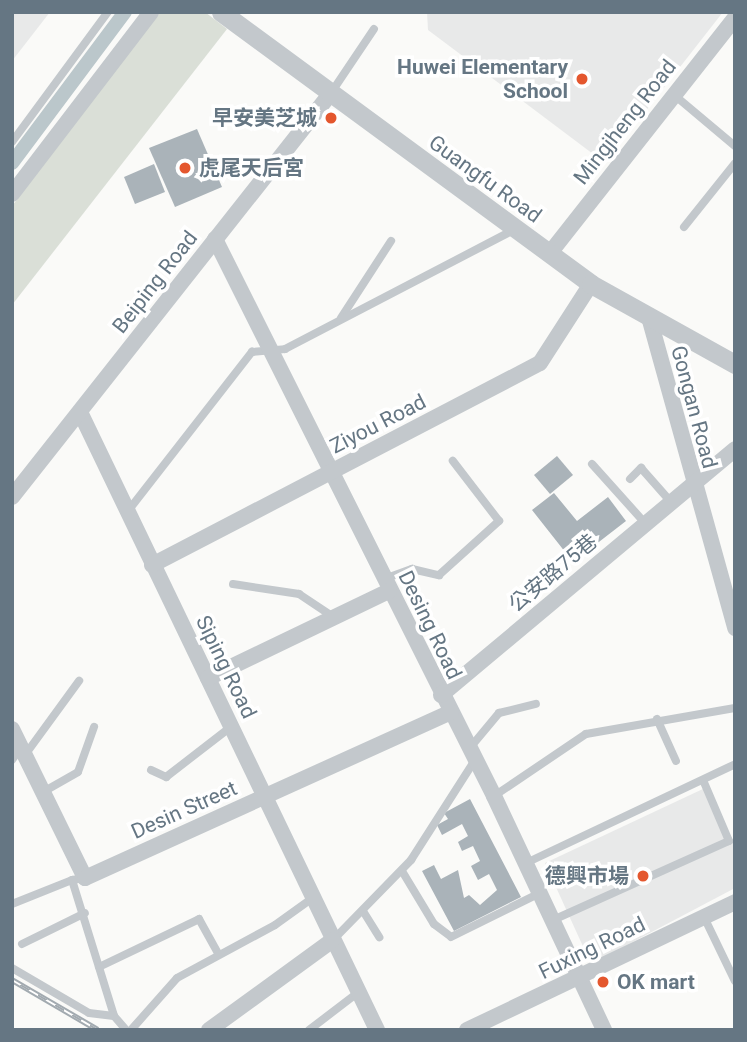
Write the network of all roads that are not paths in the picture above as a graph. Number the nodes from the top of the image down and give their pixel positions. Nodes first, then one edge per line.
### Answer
1 (108, 12) edge
2 (151, 12) edge
3 (221, 12) edge
4 (735, 18) edge
5 (374, 29) dead end
6 (331, 93) junction
7 (673, 94) junction
8 (12, 142) edge
9 (735, 146) edge
10 (735, 163) edge
11 (12, 194) edge
12 (684, 227) dead end
13 (514, 230) junction
14 (215, 239) junction
15 (391, 241) dead end
16 (550, 253) junction
17 (590, 284) junction
18 (649, 317) junction
19 (340, 320) junction
20 (272, 351) junction
21 (735, 365) edge
22 (80, 412) junction
23 (735, 449) edge
24 (453, 461) dead end
25 (593, 464) dead end
26 (331, 472) junction
27 (630, 479) dead end
28 (693, 485) junction
29 (12, 498) edge
30 (671, 502) junction
31 (128, 510) junction
32 (645, 523) junction
33 (152, 565) junction
34 (233, 584) dead end
35 (387, 585) junction
36 (335, 618) junction
37 (735, 628) edge
38 (208, 678) junction
39 (79, 681) dead end
40 (442, 695) junction
41 (536, 704) dead end
42 (735, 708) edge
43 (451, 712) junction
44 (657, 719) junction
45 (232, 726) junction
46 (94, 727) dead end
47 (12, 729) edge
48 (19, 754) edge
49 (472, 754) junction
50 (676, 761) dead end
51 (735, 764) edge
52 (151, 770) dead end
53 (703, 780) junction
54 (43, 792) junction
55 (265, 796) junction
56 (494, 796) junction
57 (526, 863) junction
58 (402, 871) junction
59 (79, 879) junction
60 (541, 892) junction
61 (314, 897) junction
62 (735, 902) edge
63 (12, 904) edge
64 (363, 911) junction
65 (85, 913) junction
66 (704, 917) junction
67 (553, 920) junction
68 (379, 937) dead end
69 (333, 940) junction
70 (22, 944) dead end
71 (218, 953) junction
72 (99, 967) junction
73 (12, 968) edge
74 (580, 978) junction
75 (735, 981) edge
76 (360, 991) junction
77 (114, 1016) junction
78 (128, 1030) edge
79 (209, 1030) edge
80 (309, 1030) edge
81 (377, 1030) edge
82 (467, 1030) edge
83 (604, 1030) edge

1 - 8 lane
2 - 11 street
3 - 6 street, Guangfu Road
4 - 7 street, Mingjheng Road
5 - 6 lane
6 - 13 street, Guangfu Road
6 - 14 street, Beiping Road
7 - 9 lane
7 - 16 street, Mingjheng Road
10 - 12 lane
13 - 16 street, Guangfu Road
13 - 19 lane
14 - 20 street, Desing Road
14 - 22 street, Beiping Road
15 - 19 lane
16 - 17 street, Guangfu Road
17 - 18 street, Guangfu Road
17 - 26 street, Ziyou Road
18 - 21 street, Guangfu Road
18 - 28 street, Gongan Road
19 - 20 lane
20 - 26 street, Desing Road
20 - 31 lane
22 - 29 street, Beiping Road
22 - 31 street, Siping Road
23 - 28 street, 公安路75巷
24 - 35 lane
25 - 32 lane
26 - 33 street, Ziyou Road
26 - 35 street, Desing Road
27 - 30 lane
28 - 30 street, 公安路75巷
28 - 37 street, Gongan Road
30 - 32 street, 公安路75巷
31 - 33 street, Siping Road
32 - 40 street, 公安路75巷
33 - 38 street, Siping Road
34 - 36 lane
35 - 36 street
35 - 40 street, Desing Road
36 - 38 street
38 - 45 street, Siping Road
39 - 48 lane
40 - 43 street, Desing Road
41 - 49 lane
42 - 44 lane
43 - 49 street, Desing Road
43 - 55 street, Desin Street
44 - 50 lane
44 - 56 lane
45 - 52 lane
45 - 55 street, Siping Road
46 - 54 lane
47 - 48 street
48 - 54 street
49 - 56 street, Desing Road
49 - 58 lane
51 - 53 lane
53 - 57 lane
53 - 67 lane
54 - 59 street
55 - 59 street, Desin Street
55 - 61 street, Siping Road
56 - 57 street, Desing Road
57 - 60 street, Desing Road
58 - 60 lane
58 - 64 lane
59 - 63 lane
59 - 65 lane
60 - 67 street, Desing Road
61 - 69 street, Siping Road
61 - 71 lane
62 - 66 street, Fuxing Road
64 - 68 lane
64 - 69 lane
65 - 70 lane
65 - 72 lane
66 - 74 street, Fuxing Road
66 - 75 lane
67 - 74 street, Desing Road
69 - 76 street
69 - 79 street
71 - 72 lane
71 - 78 lane
72 - 77 lane
73 - 77 lane
74 - 82 street, Fuxing Road
74 - 83 street, Desing Road
76 - 80 lane
76 - 81 street
77 - 78 lane

